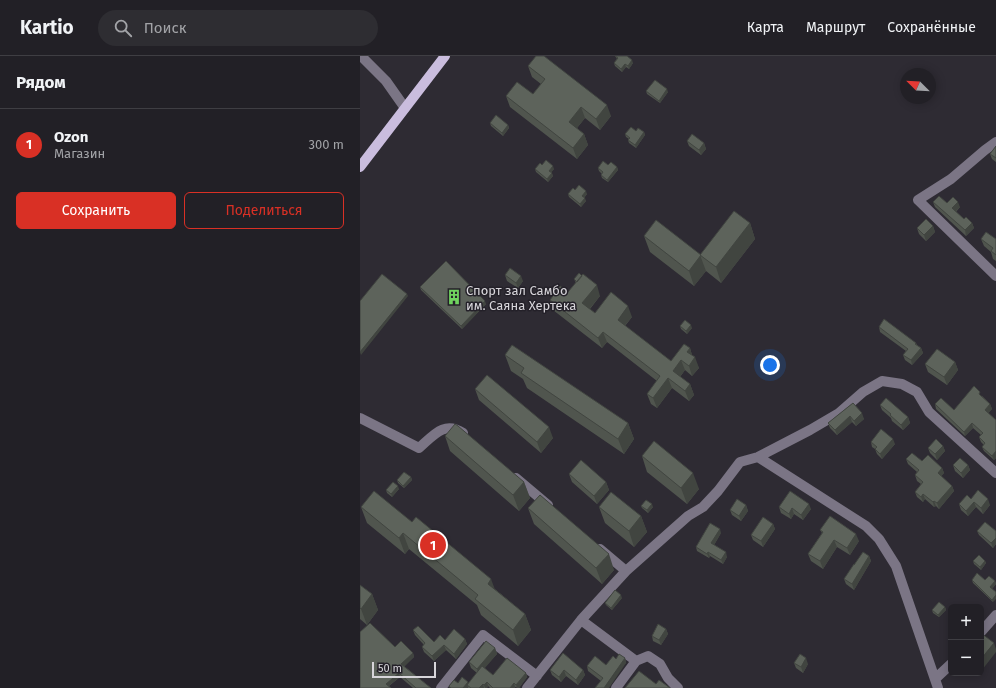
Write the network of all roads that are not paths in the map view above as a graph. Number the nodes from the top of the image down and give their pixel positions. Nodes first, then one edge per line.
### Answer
1 (360, 56) edge
2 (445, 56) edge
3 (405, 108) junction
4 (996, 142) edge
5 (360, 167) edge
6 (996, 276) edge
7 (360, 418) edge
8 (473, 441) edge
9 (758, 457) junction
10 (508, 470) edge
11 (996, 473) edge
12 (554, 510) edge
13 (590, 540) edge
14 (626, 571) junction
15 (996, 615) edge
16 (581, 620) junction
17 (984, 629) edge
18 (636, 661) junction
19 (948, 668) edge
20 (537, 676) junction
21 (937, 683) edge
22 (441, 688) edge
23 (527, 688) edge
24 (616, 688) edge
25 (678, 688) edge

1 - 3 street
2 - 3 main road
3 - 5 main road
4 - 6 street
7 - 8 street
9 - 11 street
9 - 14 street
9 - 21 street
10 - 12 street
13 - 14 street
14 - 16 street
15 - 17 street
16 - 18 street
16 - 20 street
18 - 24 street
18 - 25 street
19 - 21 street
20 - 22 street
20 - 23 street

